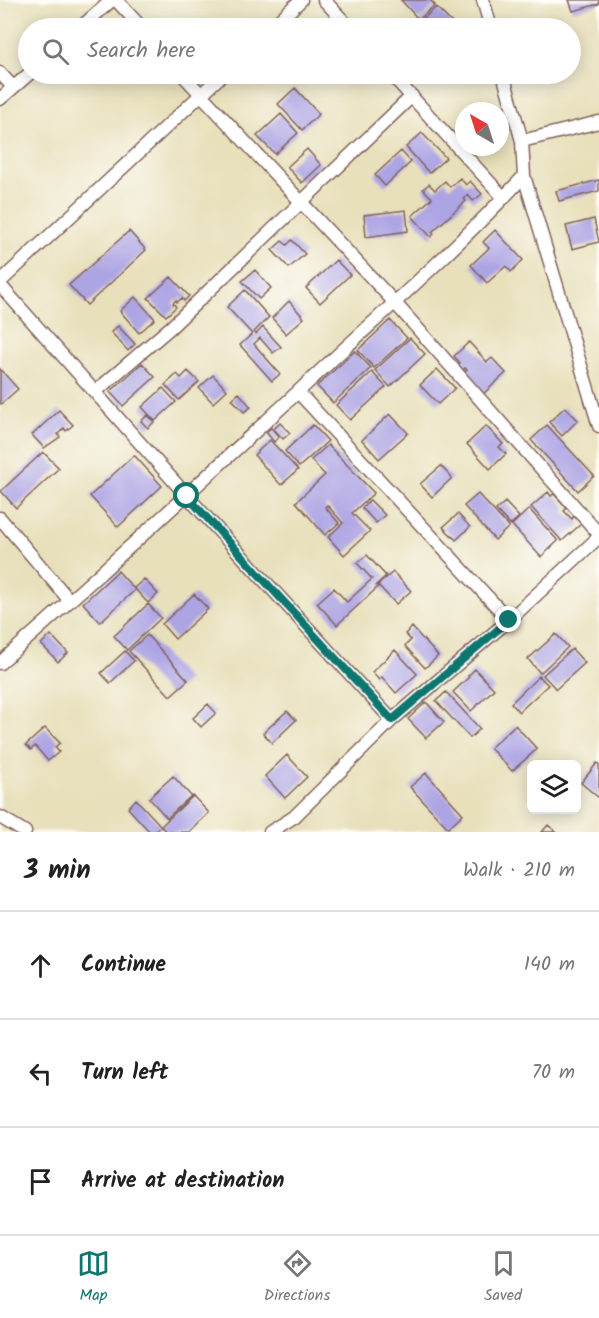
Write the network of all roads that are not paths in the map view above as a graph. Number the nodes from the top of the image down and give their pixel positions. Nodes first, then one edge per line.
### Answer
1 (112, 0) edge
2 (117, 0) edge
3 (302, 0) edge
4 (324, 0) edge
5 (483, 0) edge
6 (91, 18) edge
7 (133, 18) edge
8 (282, 18) edge
9 (341, 18) edge
10 (488, 18) edge
11 (0, 73) edge
12 (18, 83) edge
13 (191, 84) edge
14 (213, 84) edge
15 (401, 84) edge
16 (506, 84) edge
17 (13, 87) junction
18 (201, 95) junction
19 (412, 96) junction
20 (0, 99) edge
21 (599, 122) edge
22 (522, 141) junction
23 (524, 176) junction
24 (504, 198) junction
25 (301, 202) junction
26 (0, 284) edge
27 (395, 303) junction
28 (298, 392) junction
29 (95, 393) junction
30 (599, 426) edge
31 (187, 496) junction
32 (0, 518) edge
33 (599, 535) edge
34 (70, 601) junction
35 (509, 620) junction
36 (0, 663) edge
37 (392, 720) junction
38 (0, 817) edge
39 (20, 831) edge
40 (270, 832) edge

1 - 6 street
2 - 7 street
3 - 8 street
4 - 9 street
5 - 10 street
11 - 17 street
12 - 17 street
13 - 18 street
14 - 18 street
15 - 19 street
16 - 22 street
17 - 20 street
18 - 25 street
18 - 26 street
19 - 24 street
19 - 25 street
21 - 22 street
22 - 23 street
23 - 24 street
23 - 30 street
24 - 27 street
25 - 27 street
25 - 29 street
26 - 29 street
27 - 28 street
27 - 33 street
28 - 31 street
28 - 35 street
29 - 31 street
31 - 34 street
31 - 37 street
32 - 34 street
33 - 35 street
34 - 36 street
35 - 37 street
37 - 40 street
38 - 39 street

